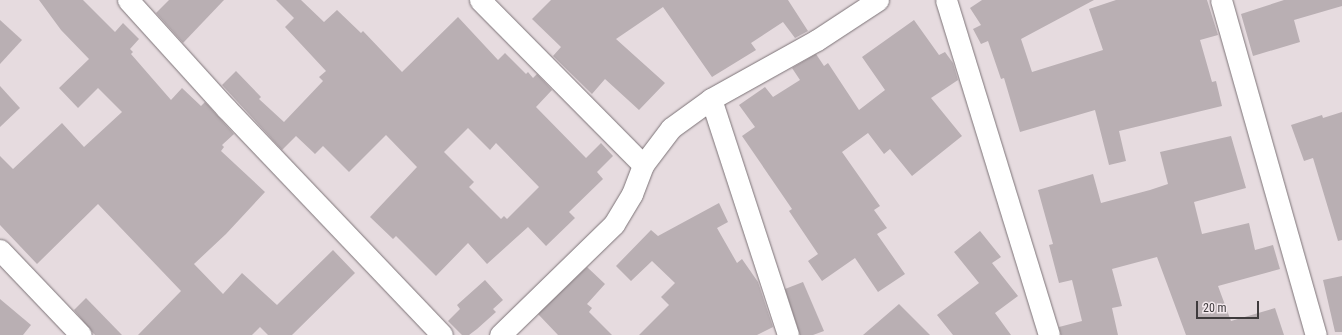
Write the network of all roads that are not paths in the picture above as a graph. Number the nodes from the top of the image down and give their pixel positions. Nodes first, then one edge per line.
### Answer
1 (128, 0) edge
2 (480, 0) edge
3 (878, 0) edge
4 (946, 0) edge
5 (1221, 0) edge
6 (711, 99) junction
7 (643, 165) junction
8 (0, 250) edge
9 (81, 335) edge
10 (442, 335) edge
11 (500, 335) edge
12 (788, 335) edge
13 (1049, 335) edge
14 (1316, 335) edge

1 - 10 street
2 - 7 street
3 - 6 street
4 - 13 street
5 - 14 street
6 - 7 street
6 - 12 street
7 - 11 street
8 - 9 street

